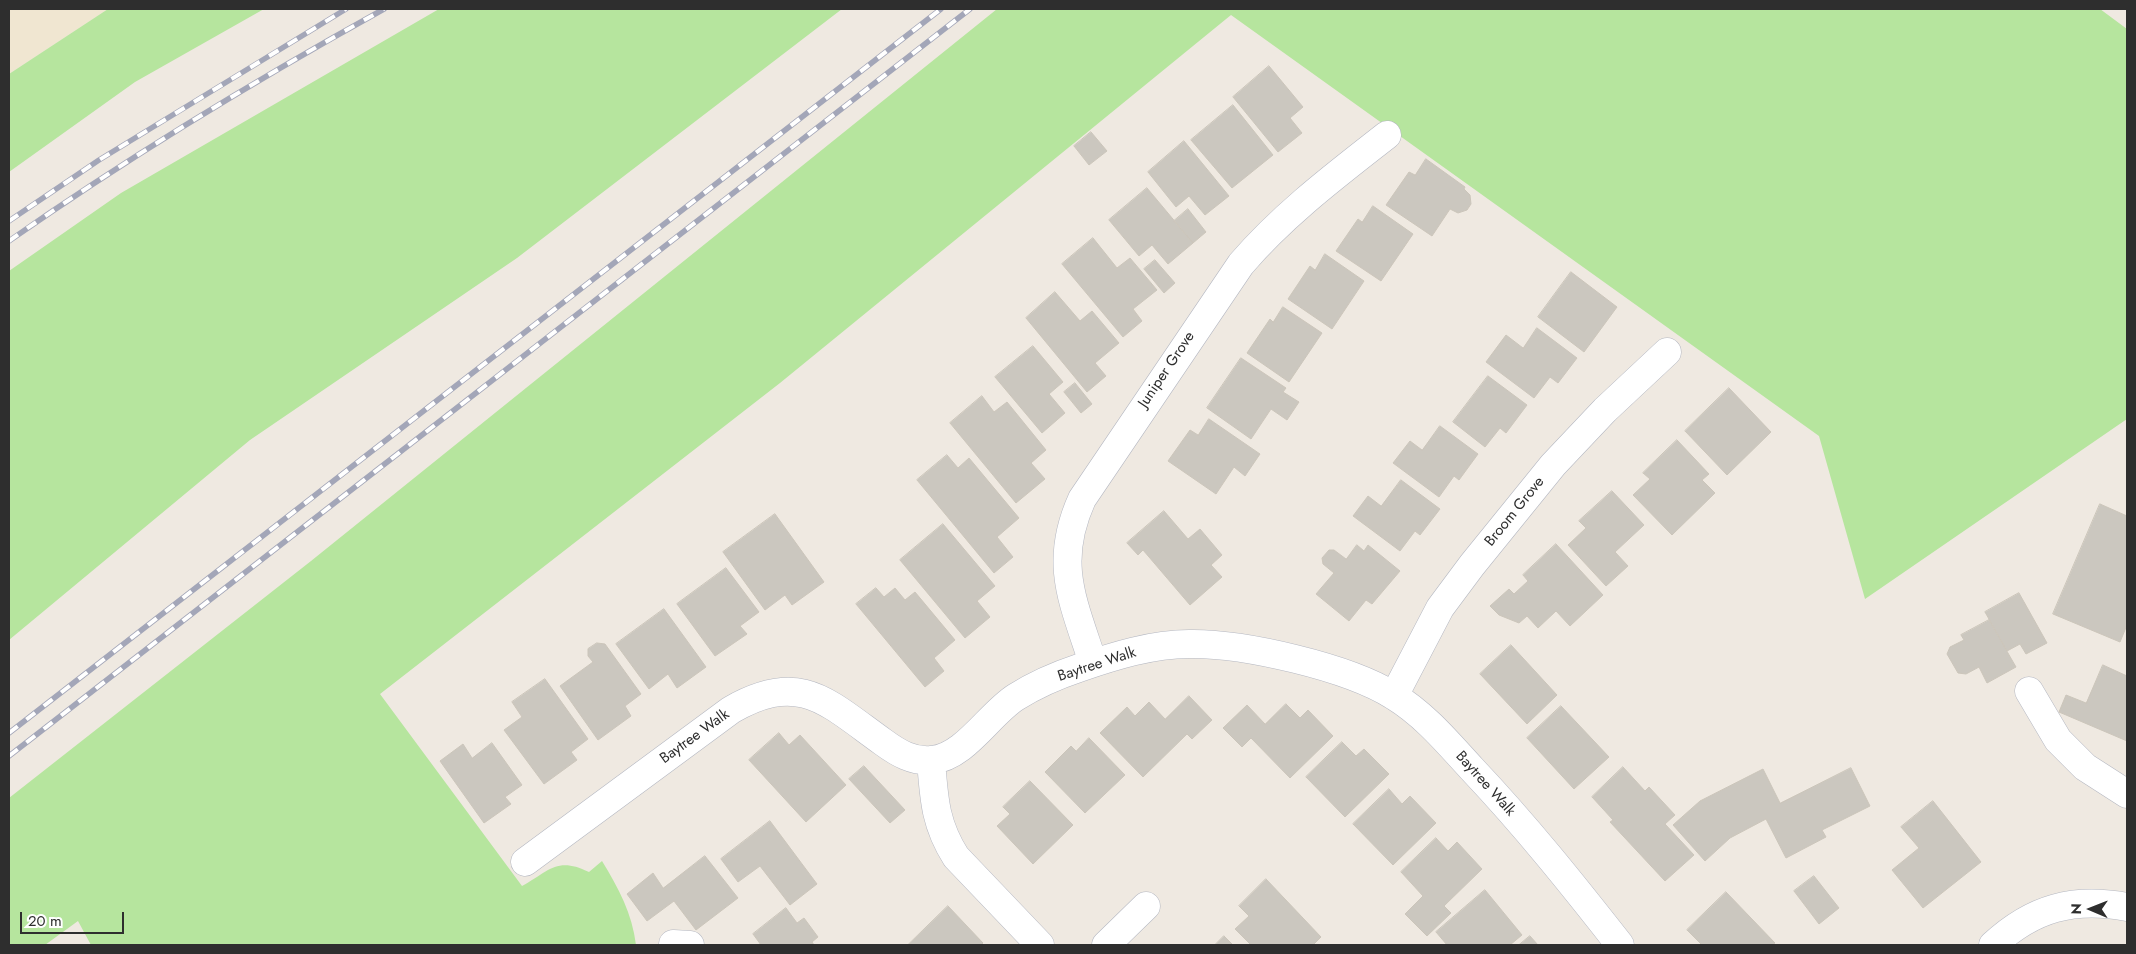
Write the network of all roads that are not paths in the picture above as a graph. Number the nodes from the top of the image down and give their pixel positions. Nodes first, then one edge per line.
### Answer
1 (1387, 135) dead end
2 (1667, 352) dead end
3 (1093, 663) junction
4 (2029, 692) dead end
5 (1394, 696) junction
6 (931, 760) junction
7 (2127, 794) edge
8 (525, 862) dead end
9 (1146, 906) dead end
10 (2127, 907) edge
11 (1040, 945) edge
12 (1106, 945) edge
13 (1620, 945) edge
14 (1993, 945) edge

1 - 3 street, Juniper Grove
2 - 5 street, Broom Grove
3 - 5 street, Baytree Walk
3 - 6 street, Baytree Walk
4 - 7 street
5 - 13 street, Baytree Walk
6 - 8 street, Baytree Walk
6 - 11 street
9 - 12 street
10 - 14 street

